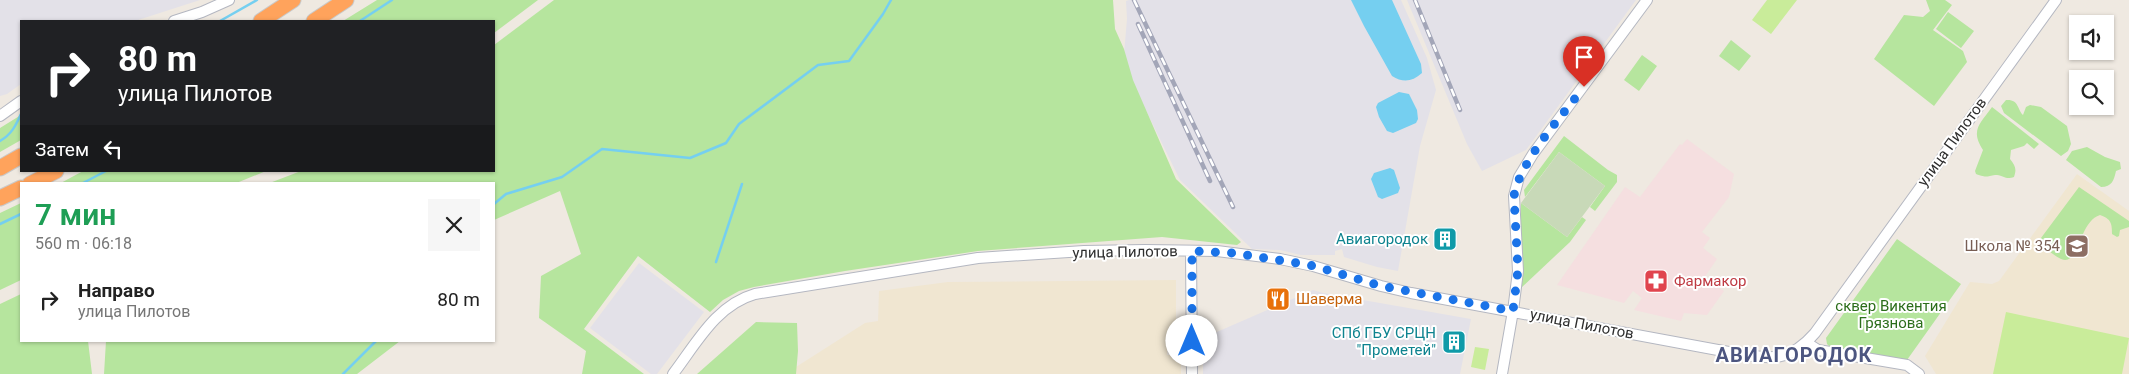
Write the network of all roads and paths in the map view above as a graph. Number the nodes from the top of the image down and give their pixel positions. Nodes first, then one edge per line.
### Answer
1 (229, 0) edge
2 (293, 0) edge
3 (346, 0) edge
4 (1647, 0) edge
5 (2056, 0) edge
6 (177, 20) edge
7 (263, 20) edge
8 (316, 20) edge
9 (20, 102) edge
10 (0, 116) edge
11 (20, 157) edge
12 (0, 168) edge
13 (54, 172) edge
14 (34, 182) edge
15 (20, 188) edge
16 (0, 198) edge
17 (1192, 251) junction
18 (1513, 311) junction
19 (1807, 343) junction
20 (673, 374) edge
21 (1192, 374) edge
22 (1502, 374) edge
23 (1920, 374) edge

1 - 6 street
2 - 7 highway
3 - 8 highway
4 - 18 street
5 - 19 street, улица Пилотов
9 - 10 street
11 - 12 highway
13 - 14 highway
15 - 16 highway
17 - 18 street, улица Пилотов
17 - 20 street, улица Пилотов
17 - 21 street
18 - 19 street, улица Пилотов
18 - 22 street
19 - 23 street

